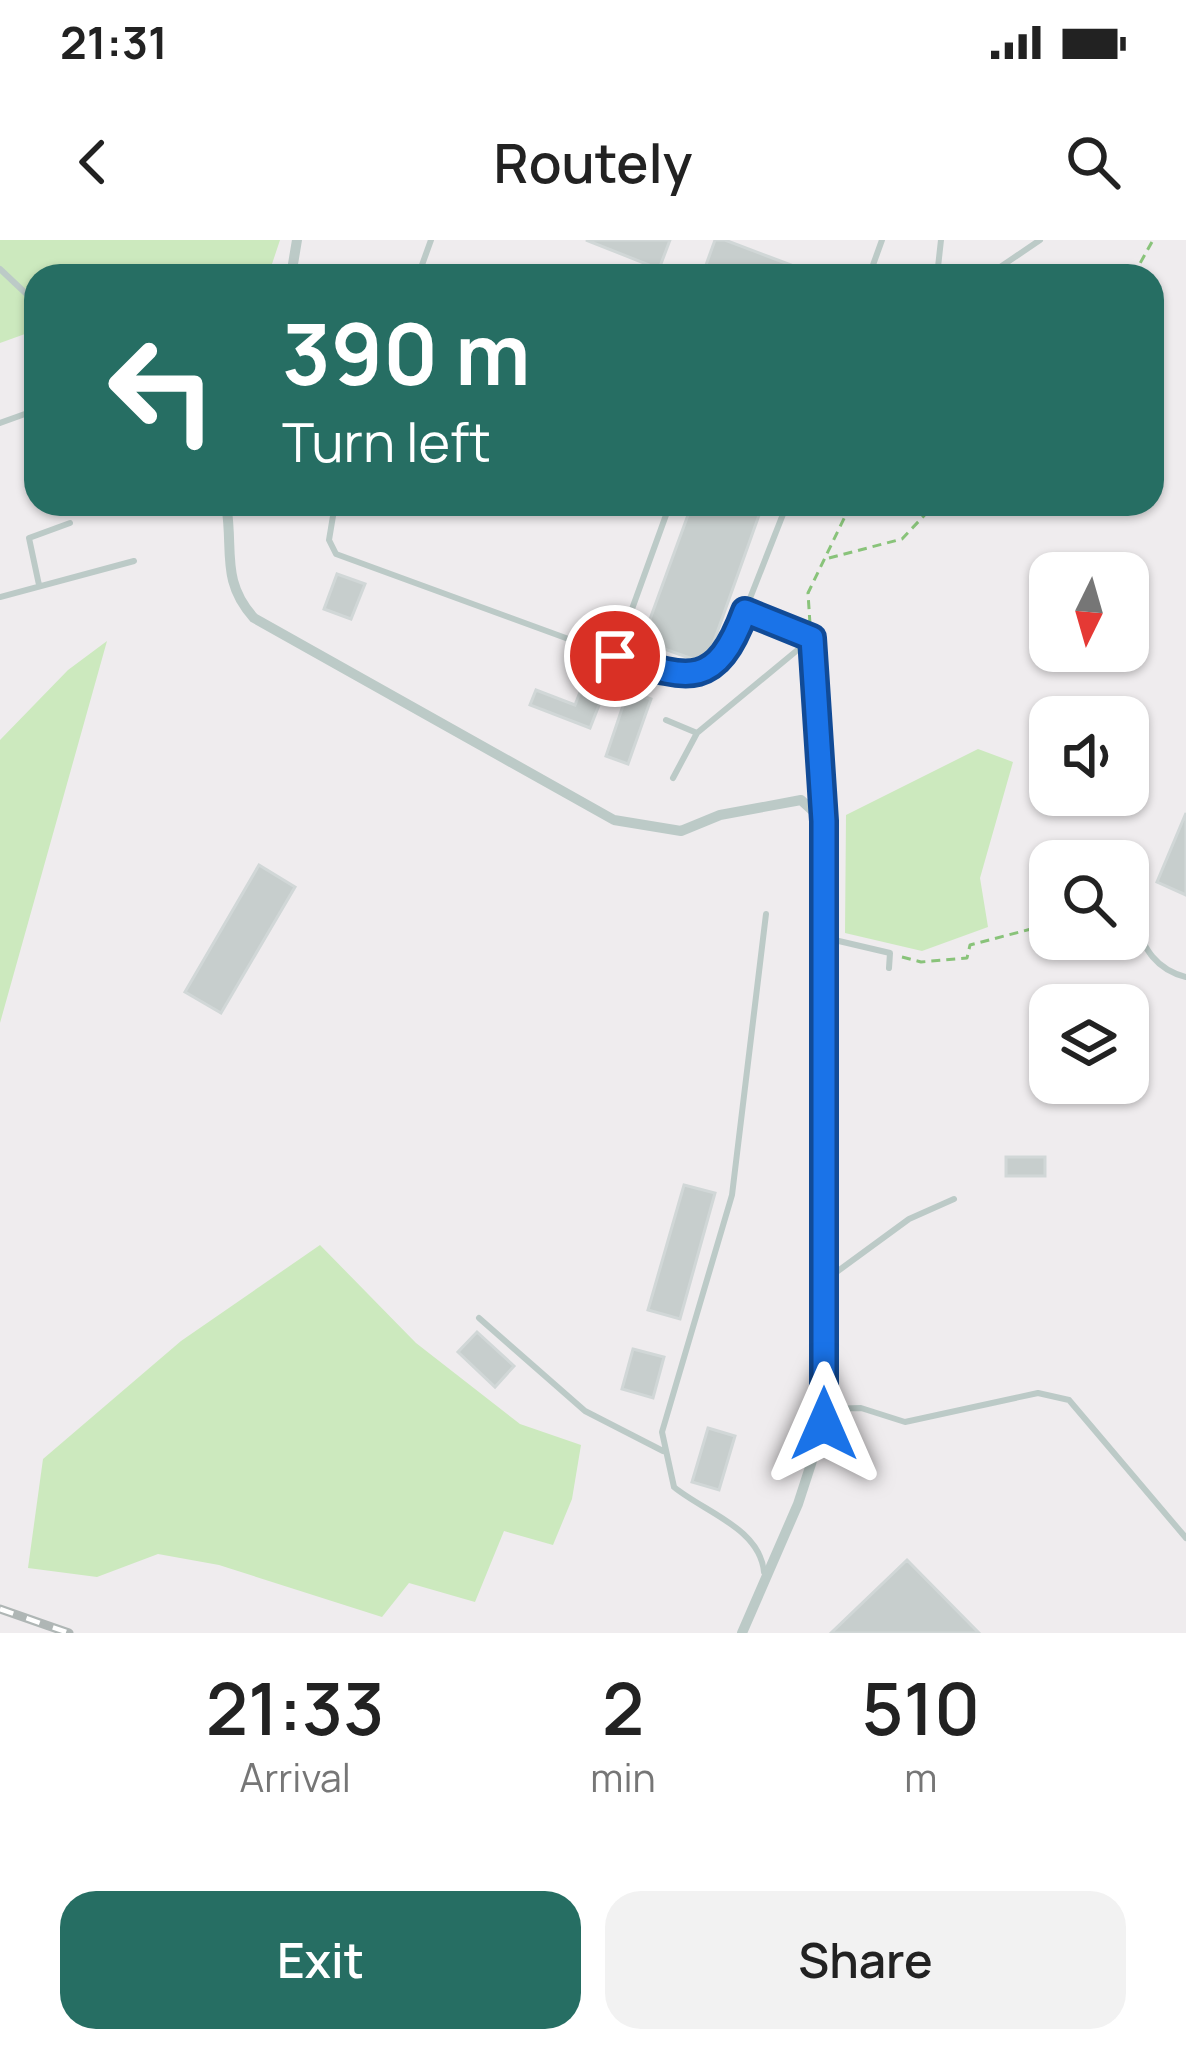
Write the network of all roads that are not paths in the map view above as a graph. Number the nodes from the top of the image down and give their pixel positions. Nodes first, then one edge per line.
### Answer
1 (1040, 240) edge
2 (1004, 264) edge
3 (0, 269) edge
4 (24, 292) edge
5 (226, 516) edge
6 (333, 516) edge
7 (666, 516) edge
8 (782, 516) edge
9 (70, 523) dead end
10 (134, 561) dead end
11 (39, 586) junction
12 (0, 597) edge
13 (745, 611) junction
14 (812, 638) junction
15 (615, 656) junction
16 (666, 720) dead end
17 (697, 733) junction
18 (673, 778) dead end
19 (824, 821) junction
20 (766, 914) dead end
21 (824, 938) junction
22 (1149, 953) edge
23 (889, 968) dead end
24 (1186, 977) edge
25 (954, 1199) dead end
26 (824, 1281) junction
27 (479, 1318) dead end
28 (824, 1409) junction
29 (663, 1451) junction
30 (1186, 1538) edge
31 (762, 1587) junction
32 (742, 1633) edge

1 - 2 lane
3 - 4 lane
5 - 19 street
6 - 15 lane
7 - 15 lane
8 - 13 lane
9 - 11 lane
10 - 11 lane
11 - 12 lane
13 - 14 lane
13 - 15 lane
14 - 17 lane
14 - 19 lane
16 - 17 lane
17 - 18 lane
19 - 21 street
20 - 29 lane
21 - 23 lane
21 - 26 street
22 - 24 lane
25 - 26 lane
26 - 28 street
27 - 29 lane
28 - 30 lane
28 - 31 street
29 - 31 lane
31 - 32 street

